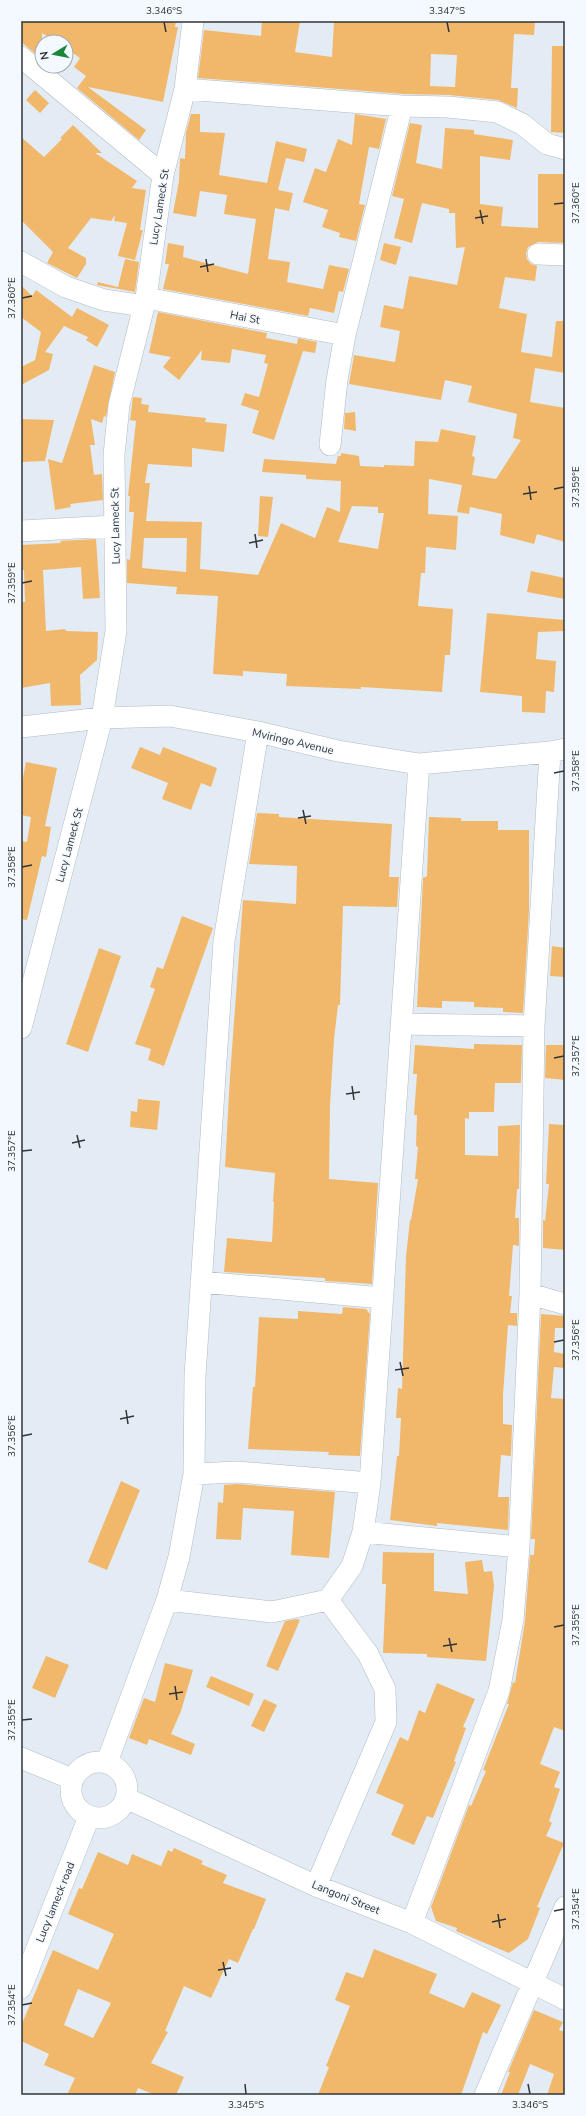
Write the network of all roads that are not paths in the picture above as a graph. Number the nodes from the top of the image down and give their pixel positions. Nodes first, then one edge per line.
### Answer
1 (193, 21) edge
2 (21, 57) edge
3 (185, 89) junction
4 (402, 106) junction
5 (565, 149) edge
6 (163, 175) junction
7 (538, 254) dead end
8 (565, 255) edge
9 (21, 262) edge
10 (145, 302) junction
11 (344, 335) junction
12 (330, 445) dead end
13 (114, 526) junction
14 (21, 531) edge
15 (102, 718) junction
16 (21, 727) edge
17 (258, 732) junction
18 (558, 751) edge
19 (420, 764) junction
20 (401, 1024) junction
21 (534, 1026) junction
22 (21, 1028) edge
23 (201, 1282) junction
24 (530, 1294) junction
25 (383, 1298) junction
26 (565, 1304) edge
27 (194, 1474) junction
28 (370, 1483) junction
29 (363, 1532) junction
30 (519, 1547) junction
31 (167, 1600) junction
32 (328, 1600) junction
33 (21, 1758) edge
34 (107, 1762) junction
35 (72, 1779) junction
36 (126, 1798) junction
37 (89, 1817) junction
38 (316, 1886) junction
39 (565, 1907) edge
40 (412, 1923) junction
41 (532, 1984) junction
42 (21, 1988) edge
43 (565, 1999) edge
44 (485, 2095) edge

1 - 3 street, Lucy Lameck St
2 - 6 street
3 - 4 street
3 - 6 street, Lucy Lameck St
4 - 5 street
4 - 11 street
6 - 10 street, Lucy Lameck St
7 - 8 street
9 - 10 street, Hai St
10 - 11 street, Hai St
10 - 13 street, Lucy Lameck St
11 - 12 street
13 - 14 street
13 - 15 street, Lucy Lameck St
15 - 16 street, Mviringo Avenue
15 - 17 street, Mviringo Avenue
15 - 22 street, Lucy Lameck St
17 - 19 street, Mviringo Avenue
17 - 23 street
18 - 19 street, Mviringo Avenue
18 - 21 street
19 - 20 street
20 - 21 street
20 - 25 street
21 - 24 street
23 - 25 street
23 - 27 street
24 - 26 street
24 - 30 street
25 - 28 street
27 - 28 street
27 - 31 street
28 - 29 street
29 - 30 street
29 - 32 street
30 - 40 street
31 - 32 street
31 - 34 street
32 - 38 street
33 - 35 street
34 - 35 street
34 - 36 street
35 - 37 street
36 - 37 street
36 - 38 street, Langoni Street
37 - 42 street, Lucy lameck road
38 - 40 street, Langoni Street
39 - 41 street
40 - 41 street, Langoni Street
41 - 43 street, Langoni Street
41 - 44 street

